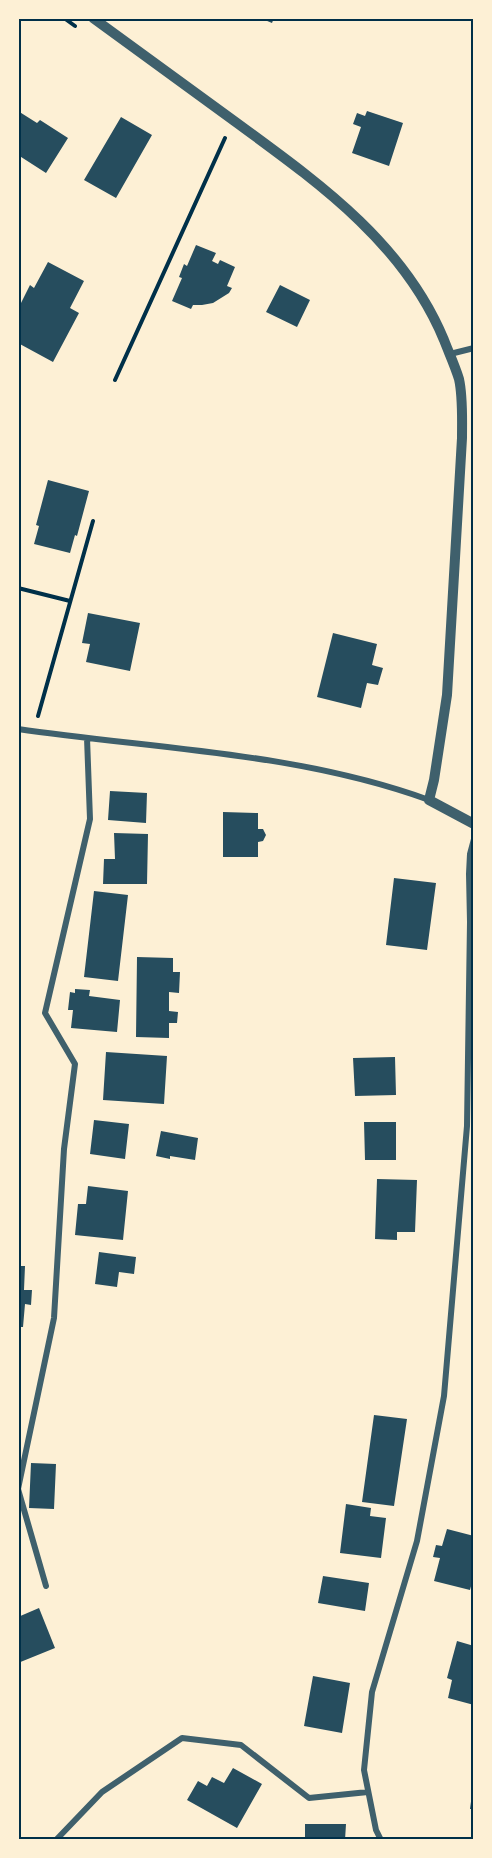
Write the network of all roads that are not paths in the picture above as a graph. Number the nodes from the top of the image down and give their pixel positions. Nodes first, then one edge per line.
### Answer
1 (93, 18) edge
2 (474, 348) edge
3 (450, 354) junction
4 (18, 729) edge
5 (87, 738) junction
6 (429, 800) junction
7 (474, 824) edge
8 (474, 839) edge
9 (18, 1489) edge
10 (46, 1587) dead end
11 (368, 1792) junction
12 (56, 1840) edge
13 (381, 1840) edge

1 - 3 street
2 - 3 street
3 - 6 street
4 - 5 street
5 - 6 street
5 - 9 street
6 - 7 street
8 - 11 street
9 - 10 street
11 - 12 street
11 - 13 street

